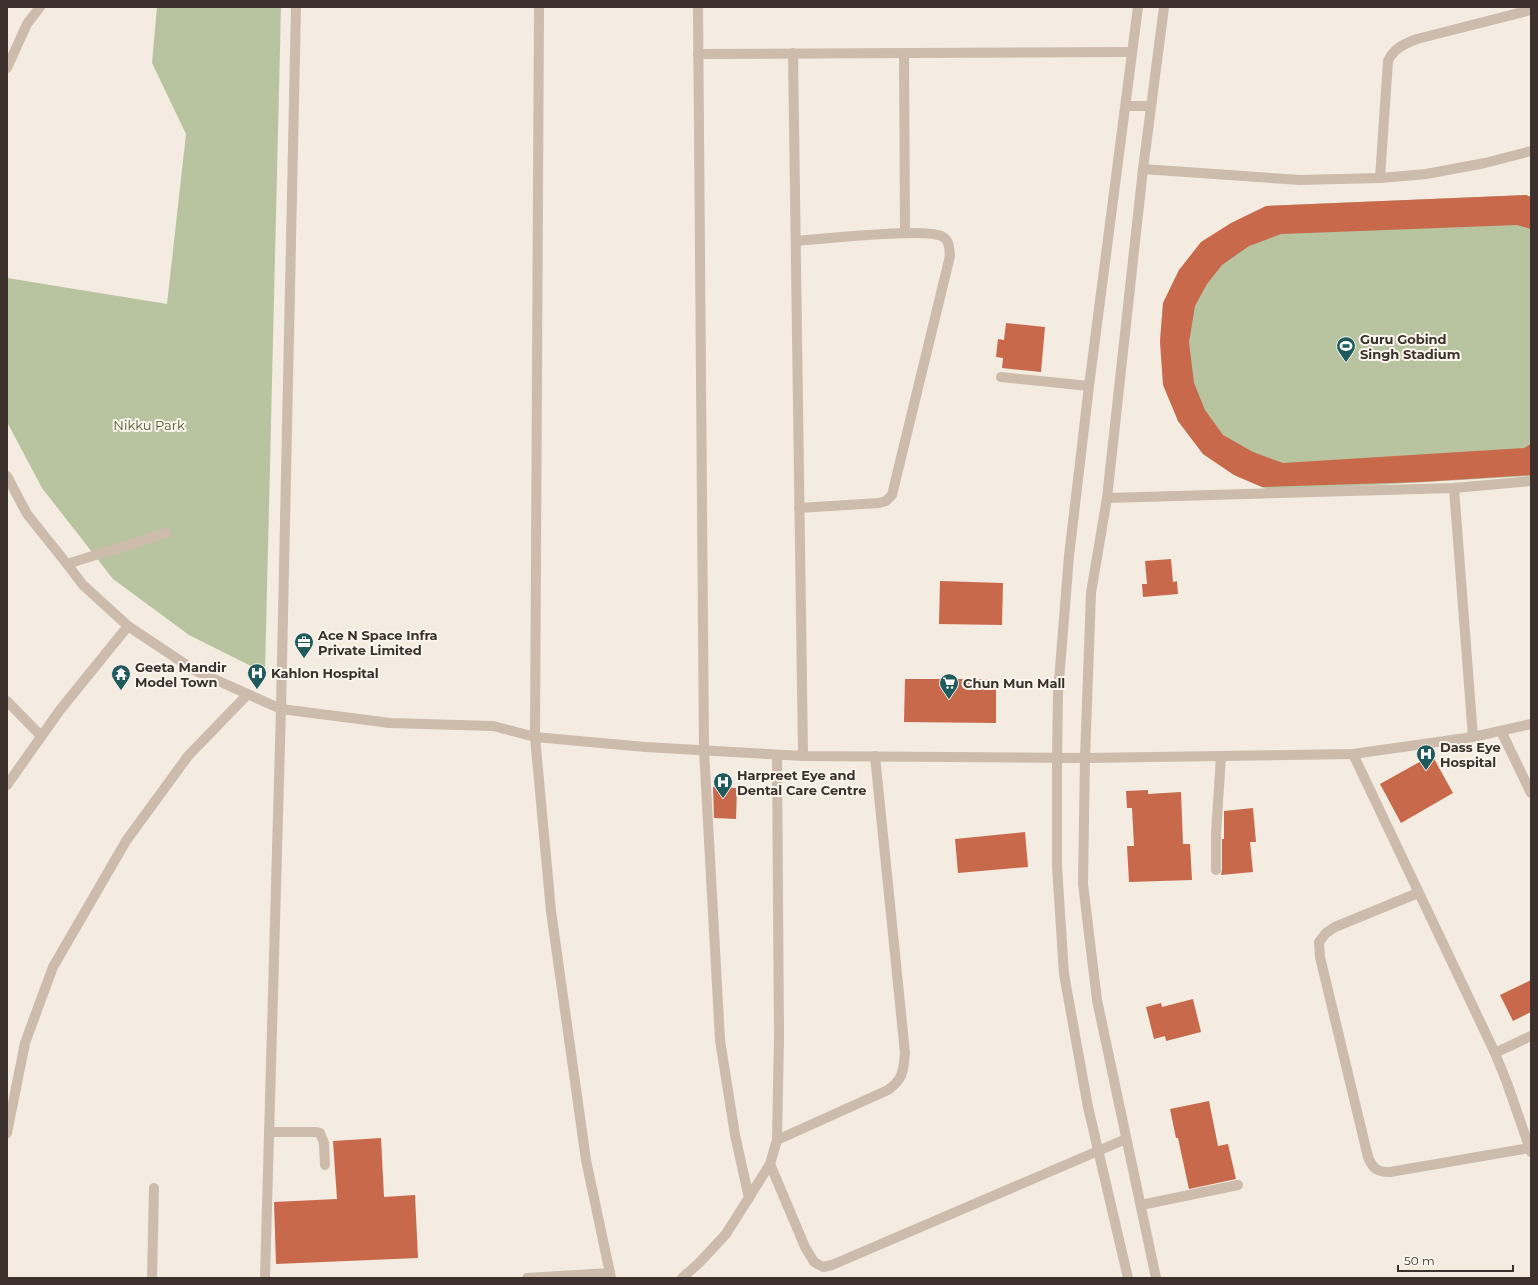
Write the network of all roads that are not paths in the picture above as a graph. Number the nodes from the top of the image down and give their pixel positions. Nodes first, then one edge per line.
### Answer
1 (40, 7) edge
2 (296, 7) edge
3 (539, 7) edge
4 (698, 7) edge
5 (1138, 7) edge
6 (1164, 7) edge
7 (1531, 10) edge
8 (1132, 52) junction
9 (793, 53) junction
10 (904, 53) junction
11 (698, 54) junction
12 (7, 68) edge
13 (1126, 106) junction
14 (1151, 106) junction
15 (1531, 151) edge
16 (1143, 169) junction
17 (1380, 178) junction
18 (906, 233) junction
19 (796, 240) junction
20 (1001, 377) dead end
21 (1088, 386) junction
22 (7, 476) edge
23 (1531, 481) edge
24 (1454, 488) junction
25 (1107, 498) junction
26 (800, 508) junction
27 (166, 533) dead end
28 (67, 564) junction
29 (128, 626) junction
30 (247, 695) junction
31 (7, 701) edge
32 (281, 709) junction
33 (1531, 724) edge
34 (1502, 731) junction
35 (41, 736) junction
36 (535, 737) junction
37 (1473, 737) junction
38 (704, 750) junction
39 (1353, 754) junction
40 (777, 755) junction
41 (803, 756) junction
42 (875, 756) junction
43 (1221, 756) junction
44 (1057, 758) junction
45 (1085, 758) junction
46 (8, 781) edge
47 (1531, 793) edge
48 (1216, 870) dead end
49 (1418, 893) junction
50 (1531, 1036) edge
51 (1495, 1053) junction
52 (12, 1083) edge
53 (269, 1132) junction
54 (7, 1133) edge
55 (777, 1140) junction
56 (1126, 1140) junction
57 (1530, 1150) edge
58 (1099, 1152) junction
59 (770, 1164) junction
60 (325, 1165) dead end
61 (1238, 1185) dead end
62 (154, 1188) dead end
63 (749, 1198) junction
64 (1141, 1205) junction
65 (610, 1275) edge
66 (152, 1278) edge
67 (265, 1278) edge
68 (527, 1278) edge
69 (682, 1278) edge
70 (1128, 1278) edge
71 (1156, 1278) edge

1 - 12 street
2 - 32 street
3 - 36 street
4 - 11 street
5 - 8 street
6 - 14 street
7 - 17 street
8 - 10 street
8 - 13 street
9 - 10 street
9 - 11 street
9 - 19 street
10 - 18 street
11 - 38 street
13 - 14 street
13 - 21 street
14 - 16 street
15 - 17 street
16 - 17 street
16 - 25 street
18 - 19 street
18 - 26 street
19 - 26 street
20 - 21 street
21 - 44 street
22 - 28 street
23 - 24 street
24 - 25 street
24 - 37 street
25 - 45 street
26 - 41 street
27 - 28 street
28 - 29 street
29 - 30 street
29 - 35 street
30 - 32 street
30 - 52 street
31 - 35 street
32 - 36 street
32 - 53 street
33 - 34 street
34 - 37 street
34 - 47 street
35 - 46 street
36 - 38 street
36 - 65 street
37 - 39 street
38 - 40 street
38 - 63 street
39 - 43 street
39 - 49 street
40 - 41 street
40 - 55 street
41 - 42 street
42 - 44 street
42 - 55 street
43 - 45 street
43 - 48 street
44 - 45 street
44 - 58 street
45 - 56 street
49 - 51 street
49 - 57 street
50 - 51 street
51 - 57 street
52 - 54 street
53 - 60 street
53 - 67 street
55 - 59 street
56 - 58 street
56 - 64 street
58 - 59 street
58 - 70 street
59 - 63 street
61 - 64 street
62 - 66 street
63 - 69 street
64 - 71 street
65 - 68 street

